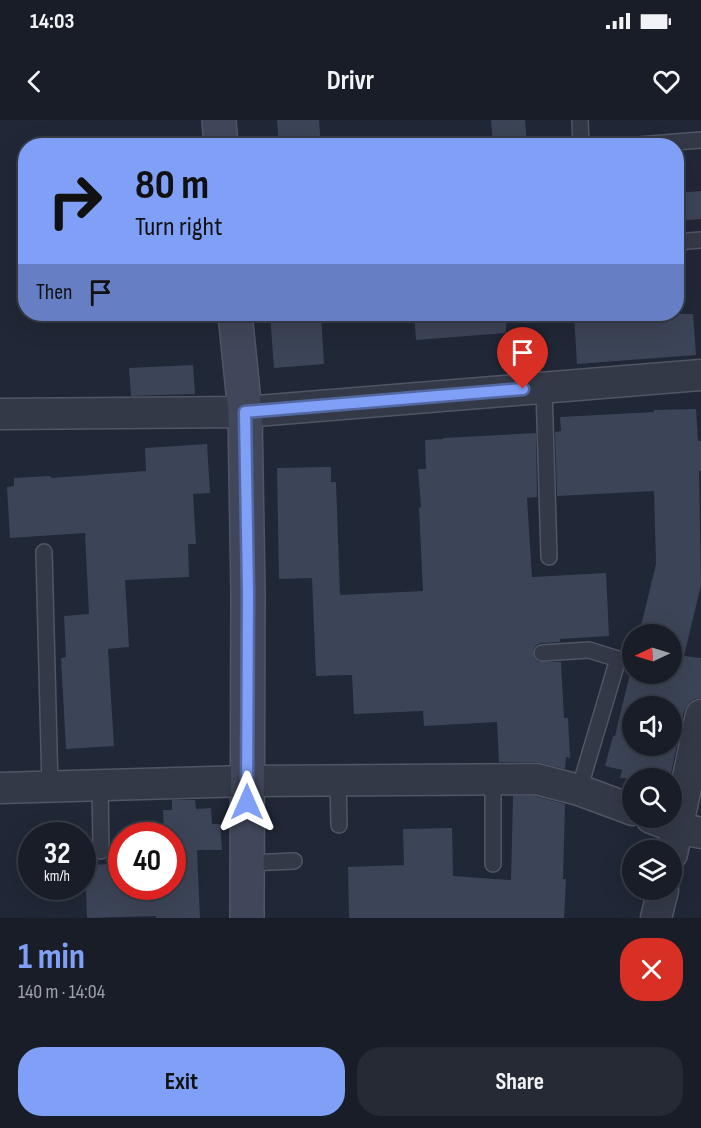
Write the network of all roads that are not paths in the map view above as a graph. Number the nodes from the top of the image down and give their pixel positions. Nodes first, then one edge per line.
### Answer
1 (219, 120) edge
2 (580, 120) edge
3 (220, 138) edge
4 (581, 138) edge
5 (701, 140) edge
6 (684, 141) edge
7 (701, 240) edge
8 (684, 241) edge
9 (237, 321) edge
10 (701, 375) edge
11 (544, 388) junction
12 (245, 412) junction
13 (0, 414) edge
14 (44, 552) dead end
15 (549, 557) dead end
16 (542, 653) dead end
17 (701, 715) edge
18 (493, 780) junction
19 (338, 781) junction
20 (247, 782) junction
21 (100, 785) junction
22 (50, 787) junction
23 (0, 788) edge
24 (579, 790) junction
25 (622, 806) edge
26 (339, 825) dead end
27 (676, 833) edge
28 (101, 851) dead end
29 (294, 861) dead end
30 (247, 863) junction
31 (492, 864) dead end
32 (660, 900) edge
33 (247, 918) edge
34 (656, 918) edge

1 - 3 street
2 - 4 lane
5 - 6 lane
7 - 8 lane
9 - 12 street
10 - 11 street
11 - 12 street
11 - 15 lane
12 - 13 street
12 - 20 street
14 - 22 lane
16 - 24 lane
17 - 27 street
18 - 19 street
18 - 24 street
18 - 31 lane
19 - 20 street
19 - 26 lane
20 - 21 street
20 - 30 street
21 - 22 street
21 - 28 lane
22 - 23 street
24 - 25 street
29 - 30 lane
30 - 33 street
32 - 34 street

